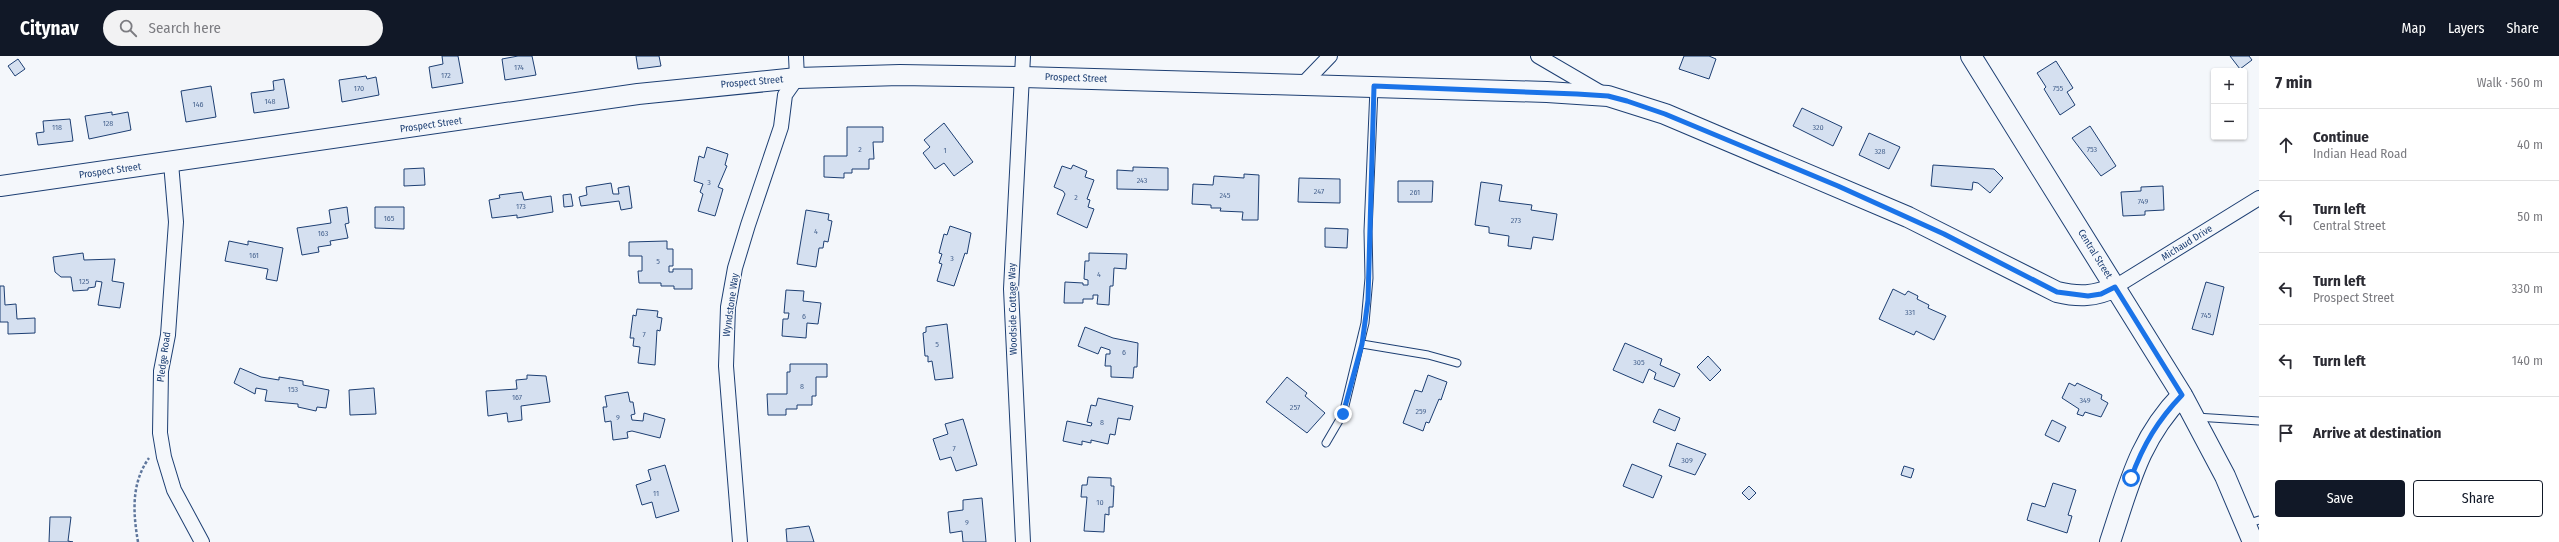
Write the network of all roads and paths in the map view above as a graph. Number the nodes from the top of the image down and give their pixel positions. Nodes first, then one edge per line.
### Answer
1 (796, 56) edge
2 (1023, 56) edge
3 (1330, 56) edge
4 (1538, 56) edge
5 (1976, 58) edge
6 (1023, 76) junction
7 (797, 78) junction
8 (1303, 84) junction
9 (1374, 86) junction
10 (1608, 96) junction
11 (171, 163) junction
12 (0, 186) edge
13 (2259, 198) edge
14 (2115, 287) junction
15 (1362, 344) junction
16 (1457, 363) dead end
17 (2182, 395) junction
18 (2194, 416) junction
19 (2259, 421) edge
20 (1326, 444) dead end
21 (162, 445) junction
22 (2253, 529) edge
23 (138, 542) edge
24 (202, 542) edge
25 (740, 542) edge
26 (1023, 542) edge
27 (2110, 542) edge

1 - 7 street
2 - 6 street, Woodside Cottage Way
3 - 8 street
4 - 10 street
5 - 14 street, Central Street
6 - 7 street, Prospect Street
6 - 8 street, Prospect Street
6 - 26 street, Woodside Cottage Way
7 - 11 street, Prospect Street
7 - 25 street, Wyndstone Way
8 - 9 street, Prospect Street
9 - 10 street, Prospect Street
9 - 15 lane
10 - 14 street, Prospect Street
11 - 12 street, Prospect Street
11 - 21 street, Pledge Road
13 - 14 street, Michaud Drive
14 - 17 street, Central Street
15 - 16 lane
15 - 20 lane
17 - 18 street, Central Street
17 - 27 street
18 - 19 lane
18 - 22 street, Central Street
21 - 23 path
21 - 24 street, Pledge Road

